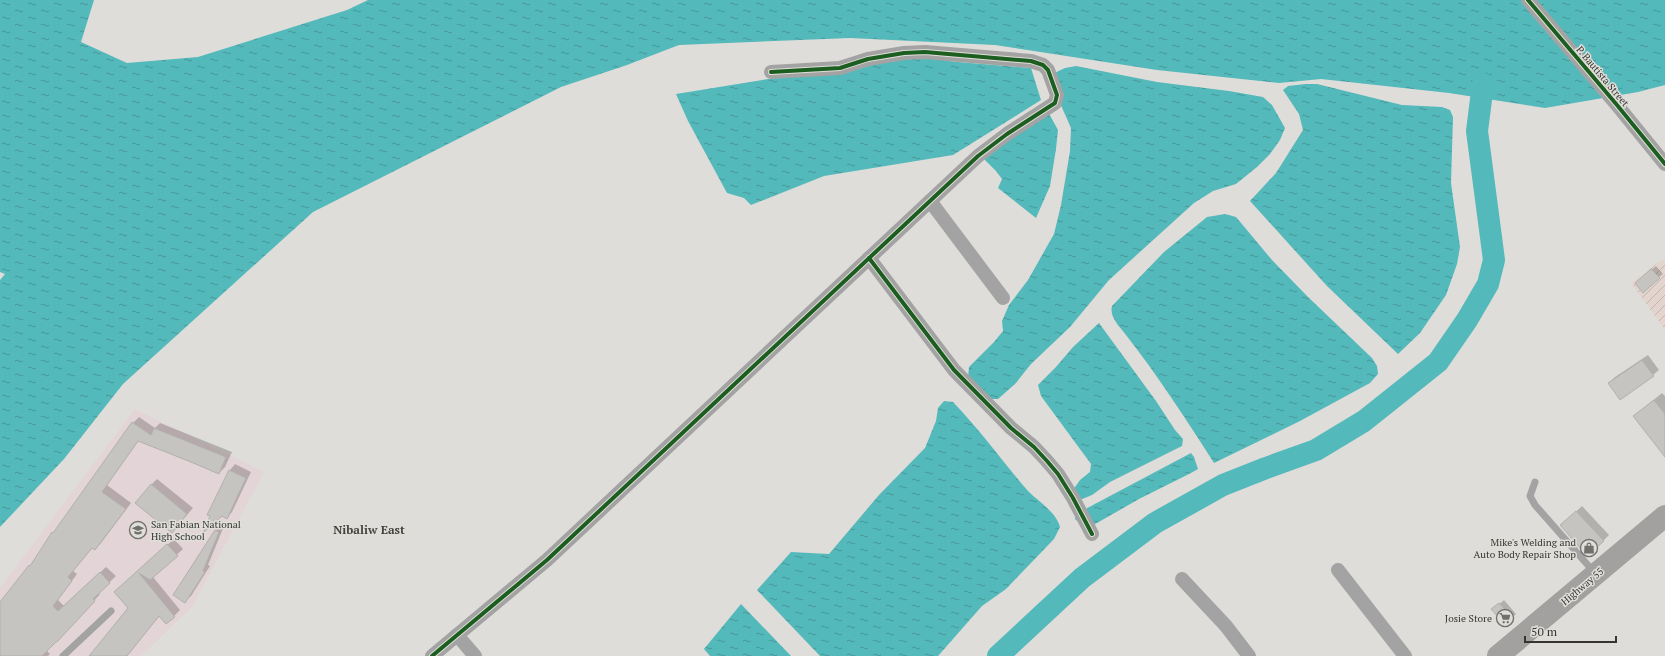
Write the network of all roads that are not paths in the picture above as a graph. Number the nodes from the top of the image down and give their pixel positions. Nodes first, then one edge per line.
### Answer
1 (1528, 0) edge
2 (771, 72) dead end
3 (1665, 164) edge
4 (930, 201) junction
5 (869, 258) junction
6 (1003, 298) dead end
7 (1534, 482) dead end
8 (1665, 516) edge
9 (1092, 534) dead end
10 (1338, 570) dead end
11 (1596, 574) junction
12 (1182, 579) dead end
13 (111, 611) dead end
14 (457, 634) junction
15 (63, 656) edge
16 (432, 656) edge
17 (475, 656) edge
18 (1249, 656) edge
19 (1405, 656) edge
20 (1498, 656) edge

1 - 3 street, P. Bautista Street
2 - 4 street
4 - 5 street
4 - 6 street
5 - 9 street
5 - 14 street
7 - 11 lane
8 - 11 highway, Highway 55
10 - 19 street
11 - 20 highway, Highway 55
12 - 18 street
13 - 15 lane
14 - 16 street
14 - 17 street

